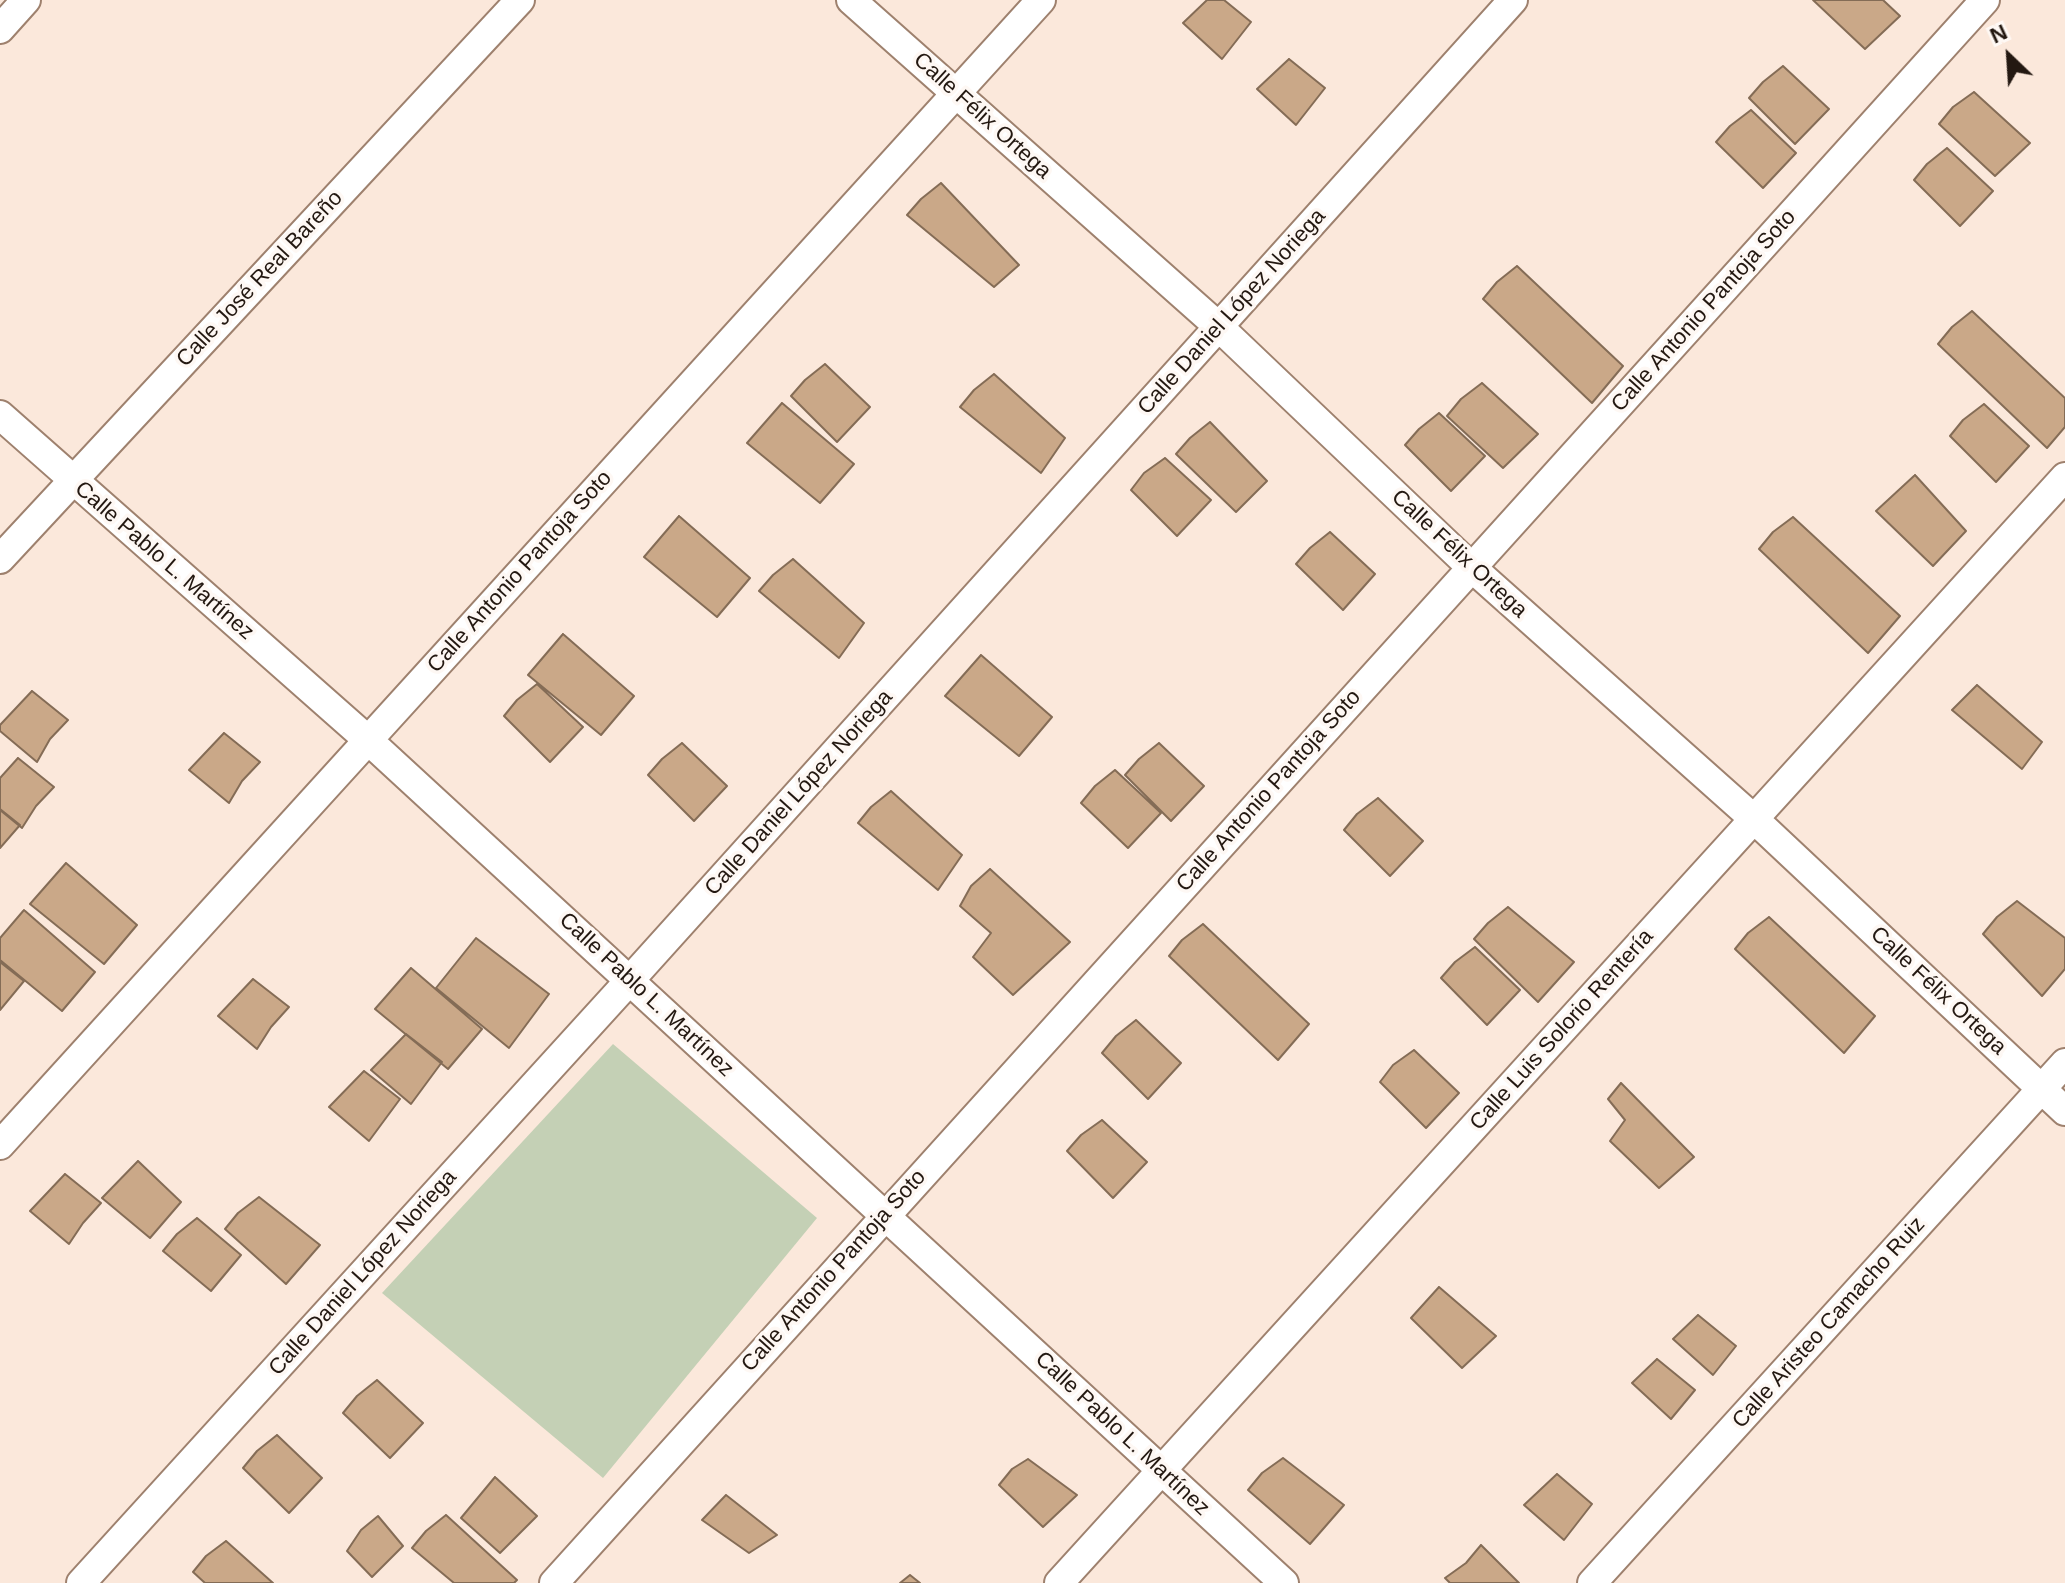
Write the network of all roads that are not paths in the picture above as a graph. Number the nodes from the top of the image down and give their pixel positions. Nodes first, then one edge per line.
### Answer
1 (26, 0) edge
2 (520, 0) edge
3 (851, 0) edge
4 (1041, 0) edge
5 (1513, 0) edge
6 (1985, 0) edge
7 (0, 29) edge
8 (956, 93) junction
9 (1219, 327) junction
10 (0, 415) edge
11 (2065, 477) edge
12 (73, 482) junction
13 (0, 559) edge
14 (1471, 567) junction
15 (368, 740) junction
16 (1754, 819) junction
17 (630, 980) junction
18 (2065, 1063) edge
19 (2041, 1089) junction
20 (2065, 1111) edge
21 (0, 1145) edge
22 (885, 1215) junction
23 (1161, 1470) junction
24 (81, 1583) edge
25 (554, 1583) edge
26 (1059, 1583) edge
27 (1284, 1583) edge
28 (1592, 1583) edge

1 - 7 street
2 - 12 street, Calle José Real Bareño
3 - 8 street, Calle Félix Ortega
4 - 8 street, Calle Antonio Pantoja Soto
5 - 9 street, Calle Daniel López Noriega
6 - 14 street, Calle Antonio Pantoja Soto
8 - 9 street, Calle Félix Ortega
8 - 15 street, Calle Antonio Pantoja Soto
9 - 14 street, Calle Félix Ortega
9 - 17 street, Calle Daniel López Noriega
10 - 12 street, Calle Pablo L. Martínez
11 - 16 street, Calle Luis Solorio Rentería
12 - 13 street, Calle José Real Bareño
12 - 15 street, Calle Pablo L. Martínez
14 - 16 street, Calle Félix Ortega
14 - 22 street, Calle Antonio Pantoja Soto
15 - 17 street, Calle Pablo L. Martínez
15 - 21 street, Calle Antonio Pantoja Soto
16 - 19 street, Calle Félix Ortega
16 - 23 street, Calle Luis Solorio Rentería
17 - 22 street, Calle Pablo L. Martínez
17 - 24 street, Calle Daniel López Noriega
18 - 19 street, Calle Aristeo Camacho Ruiz
19 - 20 street, Calle Félix Ortega
19 - 28 street, Calle Aristeo Camacho Ruiz
22 - 23 street, Calle Pablo L. Martínez
22 - 25 street, Calle Antonio Pantoja Soto
23 - 26 street, Calle Luis Solorio Rentería
23 - 27 street, Calle Pablo L. Martínez

